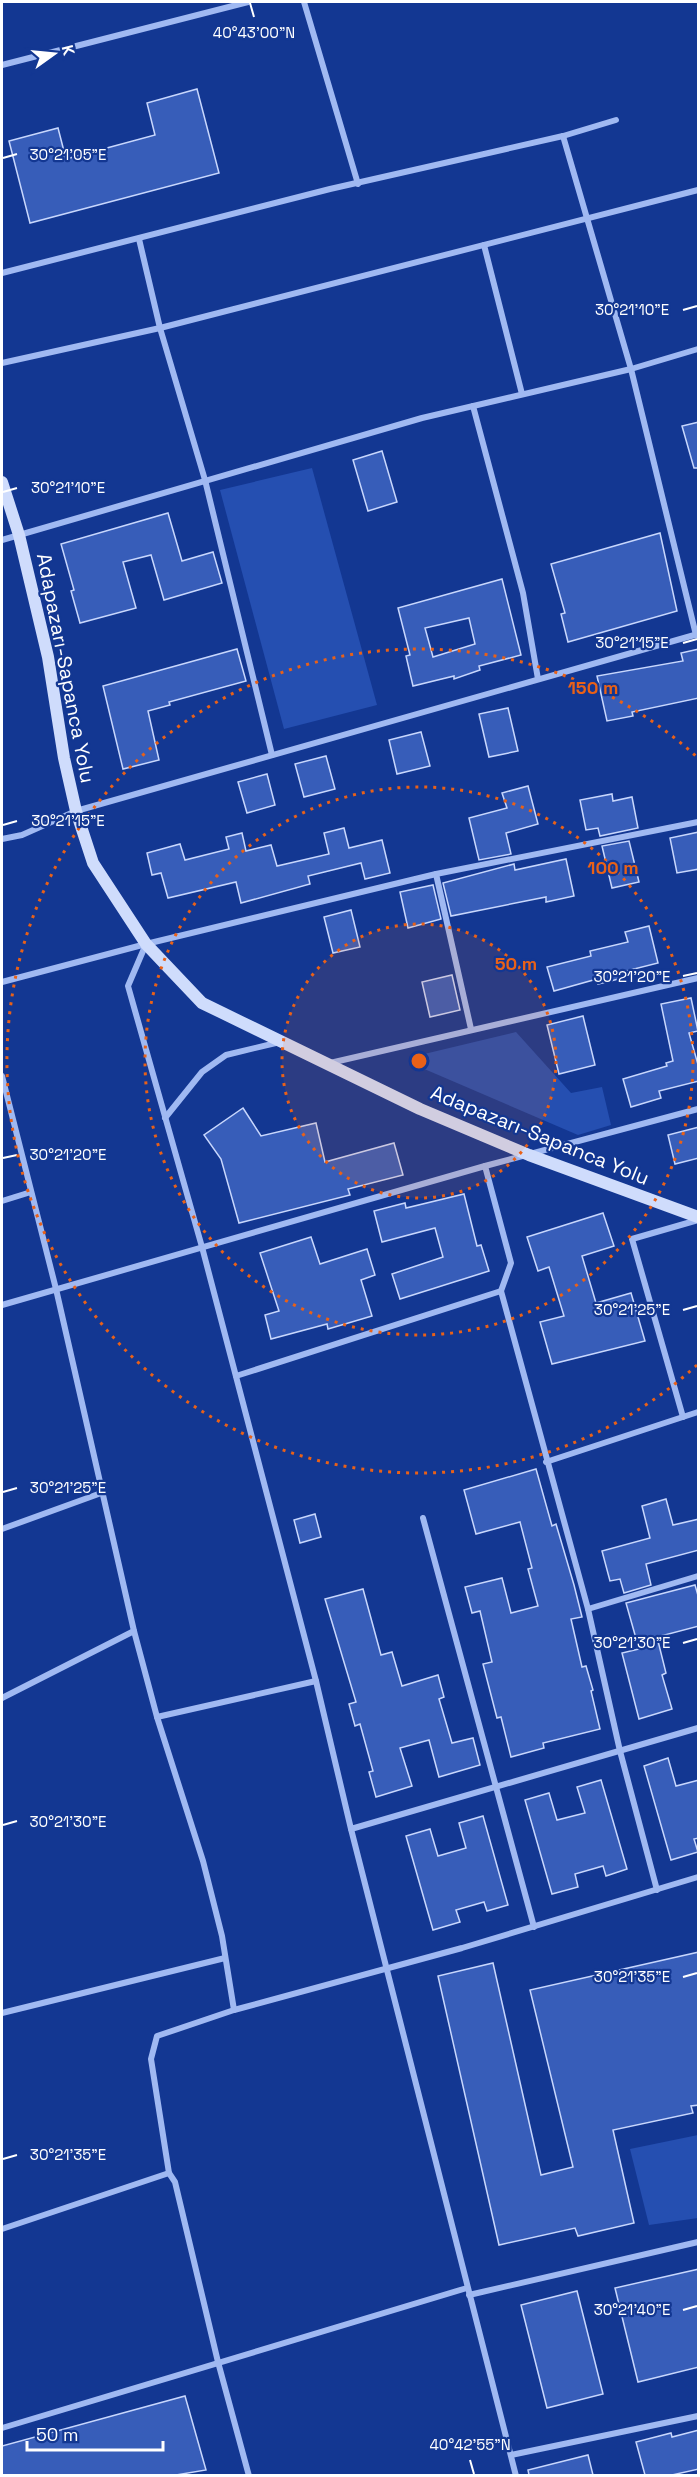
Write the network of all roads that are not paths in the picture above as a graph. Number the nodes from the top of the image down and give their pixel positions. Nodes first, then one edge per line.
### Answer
1 (248, 2) edge
2 (304, 2) edge
3 (2, 65) edge
4 (616, 120) dead end
5 (563, 136) junction
6 (358, 184) junction
7 (699, 190) edge
8 (587, 219) junction
9 (139, 239) junction
10 (484, 245) junction
11 (2, 273) edge
12 (160, 328) junction
13 (699, 349) edge
14 (2, 363) edge
15 (631, 369) junction
16 (522, 394) junction
17 (473, 406) junction
18 (205, 480) junction
19 (2, 482) edge
20 (19, 535) junction
21 (2, 540) edge
22 (698, 634) edge
23 (538, 679) junction
24 (272, 755) junction
25 (76, 812) junction
26 (699, 822) edge
27 (2, 839) edge
28 (436, 874) junction
29 (146, 944) junction
30 (699, 978) edge
31 (2, 982) edge
32 (471, 1029) junction
33 (281, 1042) junction
34 (326, 1063) junction
35 (2, 1076) edge
36 (10, 1109) junction
37 (699, 1109) edge
38 (2, 1111) edge
39 (165, 1118) junction
40 (529, 1155) junction
41 (485, 1166) junction
42 (32, 1192) junction
43 (2, 1201) edge
44 (699, 1219) edge
45 (202, 1247) junction
46 (56, 1289) junction
47 (501, 1291) junction
48 (2, 1305) edge
49 (236, 1376) junction
50 (699, 1412) edge
51 (683, 1417) junction
52 (546, 1462) junction
53 (104, 1492) junction
54 (423, 1518) dead end
55 (2, 1529) edge
56 (699, 1576) edge
57 (588, 1609) junction
58 (134, 1631) junction
59 (316, 1681) junction
60 (2, 1698) edge
61 (157, 1717) junction
62 (699, 1728) edge
63 (620, 1751) junction
64 (496, 1789) junction
65 (351, 1830) junction
66 (699, 1877) edge
67 (657, 1890) junction
68 (534, 1927) junction
69 (225, 1958) junction
70 (385, 1968) junction
71 (234, 2010) junction
72 (2, 2013) edge
73 (169, 2173) junction
74 (2, 2229) edge
75 (699, 2242) edge
76 (467, 2288) junction
77 (469, 2295) junction
78 (218, 2362) junction
79 (699, 2416) edge
80 (2, 2428) edge
81 (511, 2455) junction
82 (249, 2475) edge
83 (516, 2475) edge

1 - 3 street
2 - 6 street
4 - 5 street
5 - 6 street
5 - 8 street
6 - 9 street
7 - 8 street
8 - 10 street
8 - 15 street
9 - 11 street
9 - 12 street
10 - 12 street
10 - 16 street
12 - 14 street
12 - 18 street
13 - 15 street
15 - 16 street
15 - 22 street
16 - 17 street
17 - 18 street
17 - 23 street
18 - 20 street
18 - 24 street
19 - 20 main road, Adapazarı-Sapanca Yolu
20 - 21 street
20 - 25 main road, Adapazarı-Sapanca Yolu
22 - 23 street
23 - 24 street
24 - 25 street
25 - 27 street
25 - 29 main road, Adapazarı-Sapanca Yolu
26 - 28 street
28 - 29 street
28 - 32 street
29 - 31 street
29 - 33 main road, Adapazarı-Sapanca Yolu
29 - 39 street
30 - 32 street
32 - 34 street
33 - 34 main road, Adapazarı-Sapanca Yolu
33 - 39 street
34 - 40 main road, Adapazarı-Sapanca Yolu
35 - 36 street
36 - 38 street
36 - 42 street
37 - 40 street
39 - 45 street
40 - 41 street
40 - 44 main road, Adapazarı-Sapanca Yolu
41 - 45 street
41 - 47 street
42 - 43 street
42 - 46 street
44 - 51 street
45 - 46 street
45 - 49 street
46 - 48 street
46 - 53 street
47 - 49 street
47 - 52 street
49 - 59 street
50 - 51 street
51 - 52 street
52 - 57 street
53 - 55 street
53 - 58 street
54 - 64 street
56 - 57 street
57 - 63 street
58 - 60 street
58 - 61 street
59 - 61 street
59 - 65 street
61 - 69 street
62 - 63 street
63 - 64 street
63 - 67 street
64 - 65 street
64 - 68 street
65 - 70 street
66 - 67 street
67 - 68 street
68 - 70 street
69 - 71 street
69 - 72 street
70 - 71 street
70 - 76 street
71 - 73 street
73 - 74 street
73 - 78 street
75 - 77 street
76 - 77 street
76 - 78 street
77 - 81 street
78 - 80 street
78 - 82 street
79 - 81 street
81 - 83 street

